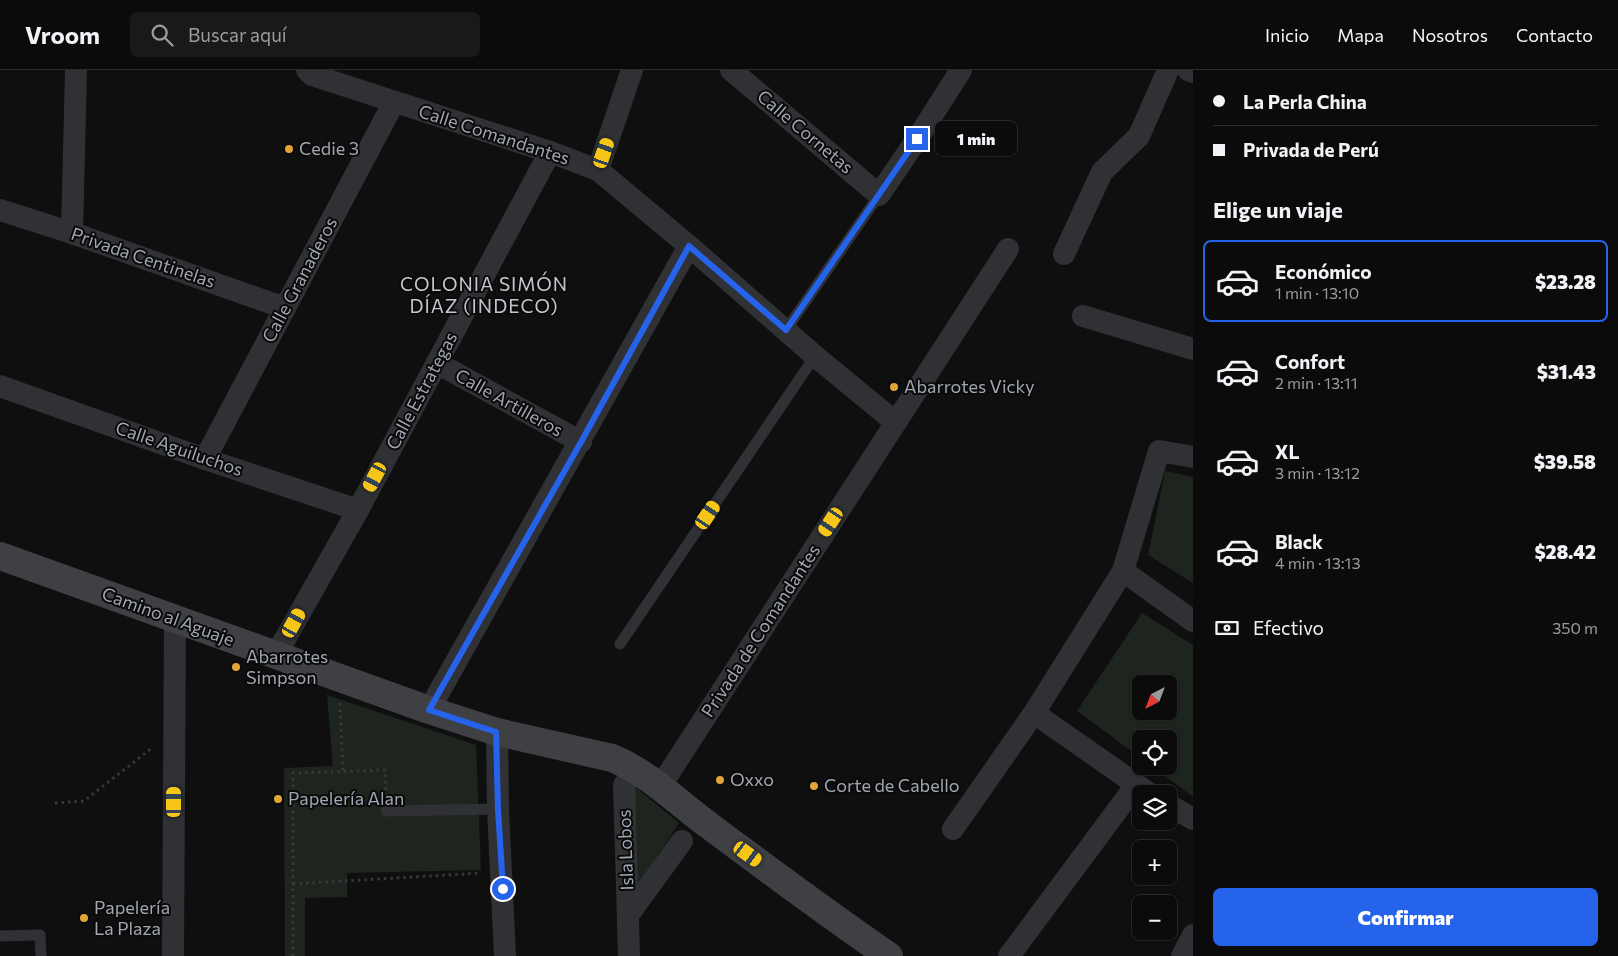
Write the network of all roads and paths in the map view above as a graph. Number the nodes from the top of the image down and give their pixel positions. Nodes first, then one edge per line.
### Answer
1 (76, 70) edge
2 (307, 70) edge
3 (632, 70) edge
4 (731, 70) edge
5 (961, 70) edge
6 (1168, 70) edge
7 (1188, 70) edge
8 (1193, 72) edge
9 (394, 102) junction
10 (550, 152) junction
11 (598, 170) junction
12 (879, 194) junction
13 (0, 210) edge
14 (72, 233) junction
15 (689, 246) junction
16 (1008, 249) dead end
17 (1064, 254) dead end
18 (285, 308) junction
19 (1083, 316) dead end
20 (786, 330) junction
21 (1193, 350) edge
22 (815, 356) junction
23 (437, 363) junction
24 (0, 386) edge
25 (895, 422) junction
26 (581, 442) junction
27 (1193, 456) edge
28 (205, 459) junction
29 (358, 510) junction
30 (0, 556) edge
31 (1123, 571) junction
32 (175, 620) junction
33 (1193, 622) edge
34 (620, 644) dead end
35 (276, 655) junction
36 (340, 697) dead end
37 (429, 710) junction
38 (1034, 713) junction
39 (174, 730) junction
40 (496, 732) junction
41 (343, 771) junction
42 (624, 785) dead end
43 (1136, 785) edge
44 (660, 787) junction
45 (55, 803) dead end
46 (1132, 804) edge
47 (498, 809) junction
48 (1177, 810) edge
49 (386, 811) joint
50 (1193, 819) edge
51 (953, 829) dead end
52 (682, 841) dead end
53 (502, 872) junction
54 (293, 884) junction
55 (629, 914) junction
56 (1193, 935) edge
57 (0, 936) edge
58 (635, 952) edge
59 (887, 955) edge
60 (41, 956) edge
61 (173, 956) edge
62 (293, 956) edge
63 (505, 956) edge
64 (1009, 956) edge
65 (1182, 956) edge

1 - 14 street
2 - 9 street, Calle Comandantes
3 - 11 street
4 - 12 street, Calle Cornetas
5 - 12 street
6 - 17 street
7 - 8 street
9 - 10 street, Calle Comandantes
9 - 18 street, Calle Granaderos
10 - 11 street, Calle Comandantes
10 - 23 street, Calle Estrategas
11 - 15 street, Calle Comandantes
12 - 20 lane
13 - 14 street, Privada Centinelas
14 - 18 street, Privada Centinelas
15 - 20 street, Calle Comandantes
15 - 26 street
16 - 25 street, Privada de Comandantes
18 - 28 street, Calle Granaderos
19 - 21 street
20 - 22 street, Calle Comandantes
22 - 25 street, Calle Comandantes
22 - 34 lane
23 - 26 street, Calle Artilleros
23 - 29 street, Calle Estrategas
24 - 28 street, Calle Aguiluchos
25 - 44 street, Privada de Comandantes
26 - 37 street
27 - 31 street
28 - 29 street, Calle Aguiluchos
29 - 35 street, Calle Estrategas
30 - 32 main road, Camino al Aguaje
31 - 33 street
31 - 38 street
32 - 35 main road, Camino al Aguaje
32 - 39 street
35 - 37 main road, Camino al Aguaje
36 - 41 path
37 - 40 main road, Camino al Aguaje
38 - 43 street
38 - 51 street
39 - 45 path
39 - 61 street
40 - 44 main road, Camino al Aguaje
40 - 47 street
41 - 49 path
41 - 54 path
42 - 55 street, Isla Lobos
44 - 59 main road, Camino al Aguaje
46 - 64 street
47 - 49 lane
47 - 53 street
48 - 50 street
52 - 55 street, Isla Lobos
53 - 54 path
53 - 63 street
54 - 62 path
55 - 58 street, Isla Lobos
56 - 65 street
57 - 60 lane

